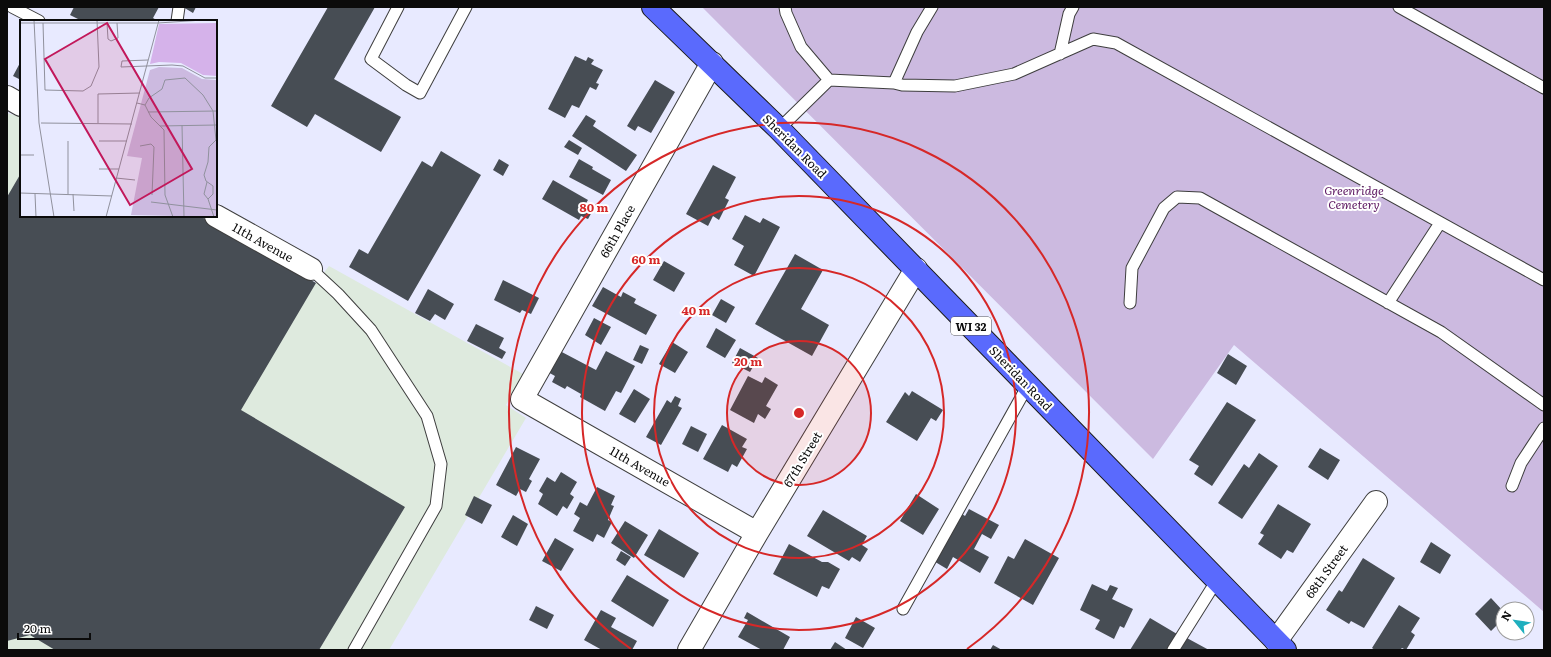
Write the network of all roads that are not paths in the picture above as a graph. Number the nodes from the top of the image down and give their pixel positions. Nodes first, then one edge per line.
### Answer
1 (12, 7) edge
2 (179, 7) edge
3 (398, 7) edge
4 (466, 7) edge
5 (653, 7) edge
6 (785, 7) edge
7 (932, 7) edge
8 (1074, 7) edge
9 (1399, 7) edge
10 (37, 20) edge
11 (177, 20) edge
12 (1060, 54) junction
13 (712, 63) junction
14 (829, 80) junction
15 (894, 83) junction
16 (1544, 88) edge
17 (7, 97) edge
18 (20, 104) edge
19 (779, 129) junction
20 (217, 217) edge
21 (1440, 223) junction
22 (311, 269) joint
23 (916, 269) junction
24 (1544, 280) edge
25 (1130, 303) dead end
26 (1388, 303) junction
27 (1028, 385) junction
28 (522, 399) joint
29 (1544, 405) edge
30 (1544, 428) edge
31 (1512, 486) dead end
32 (1376, 502) dead end
33 (757, 533) junction
34 (1217, 580) junction
35 (903, 610) dead end
36 (1280, 645) edge
37 (354, 650) edge
38 (689, 650) edge
39 (1173, 650) edge

1 - 10 lane
2 - 11 lane
3 - 4 lane
5 - 13 main road, Sheridan Road / WI 32
6 - 14 lane
7 - 15 lane
8 - 12 lane
9 - 16 lane
12 - 15 lane
12 - 21 lane
13 - 19 main road, Sheridan Road / WI 32
13 - 28 street, 66th Place
14 - 15 lane
14 - 19 lane
17 - 18 street
19 - 23 main road, Sheridan Road / WI 32
20 - 22 street, 11th Avenue
21 - 24 lane
21 - 26 lane
22 - 37 lane
23 - 27 main road, Sheridan Road / WI 32
23 - 33 street, 67th Street
25 - 26 lane
26 - 29 lane
27 - 34 main road, Sheridan Road / WI 32
27 - 35 lane
28 - 33 street, 11th Avenue
30 - 31 lane
32 - 36 street, 68th Street
33 - 38 street, 67th Street
34 - 36 main road, Sheridan Road / WI 32
34 - 39 lane

